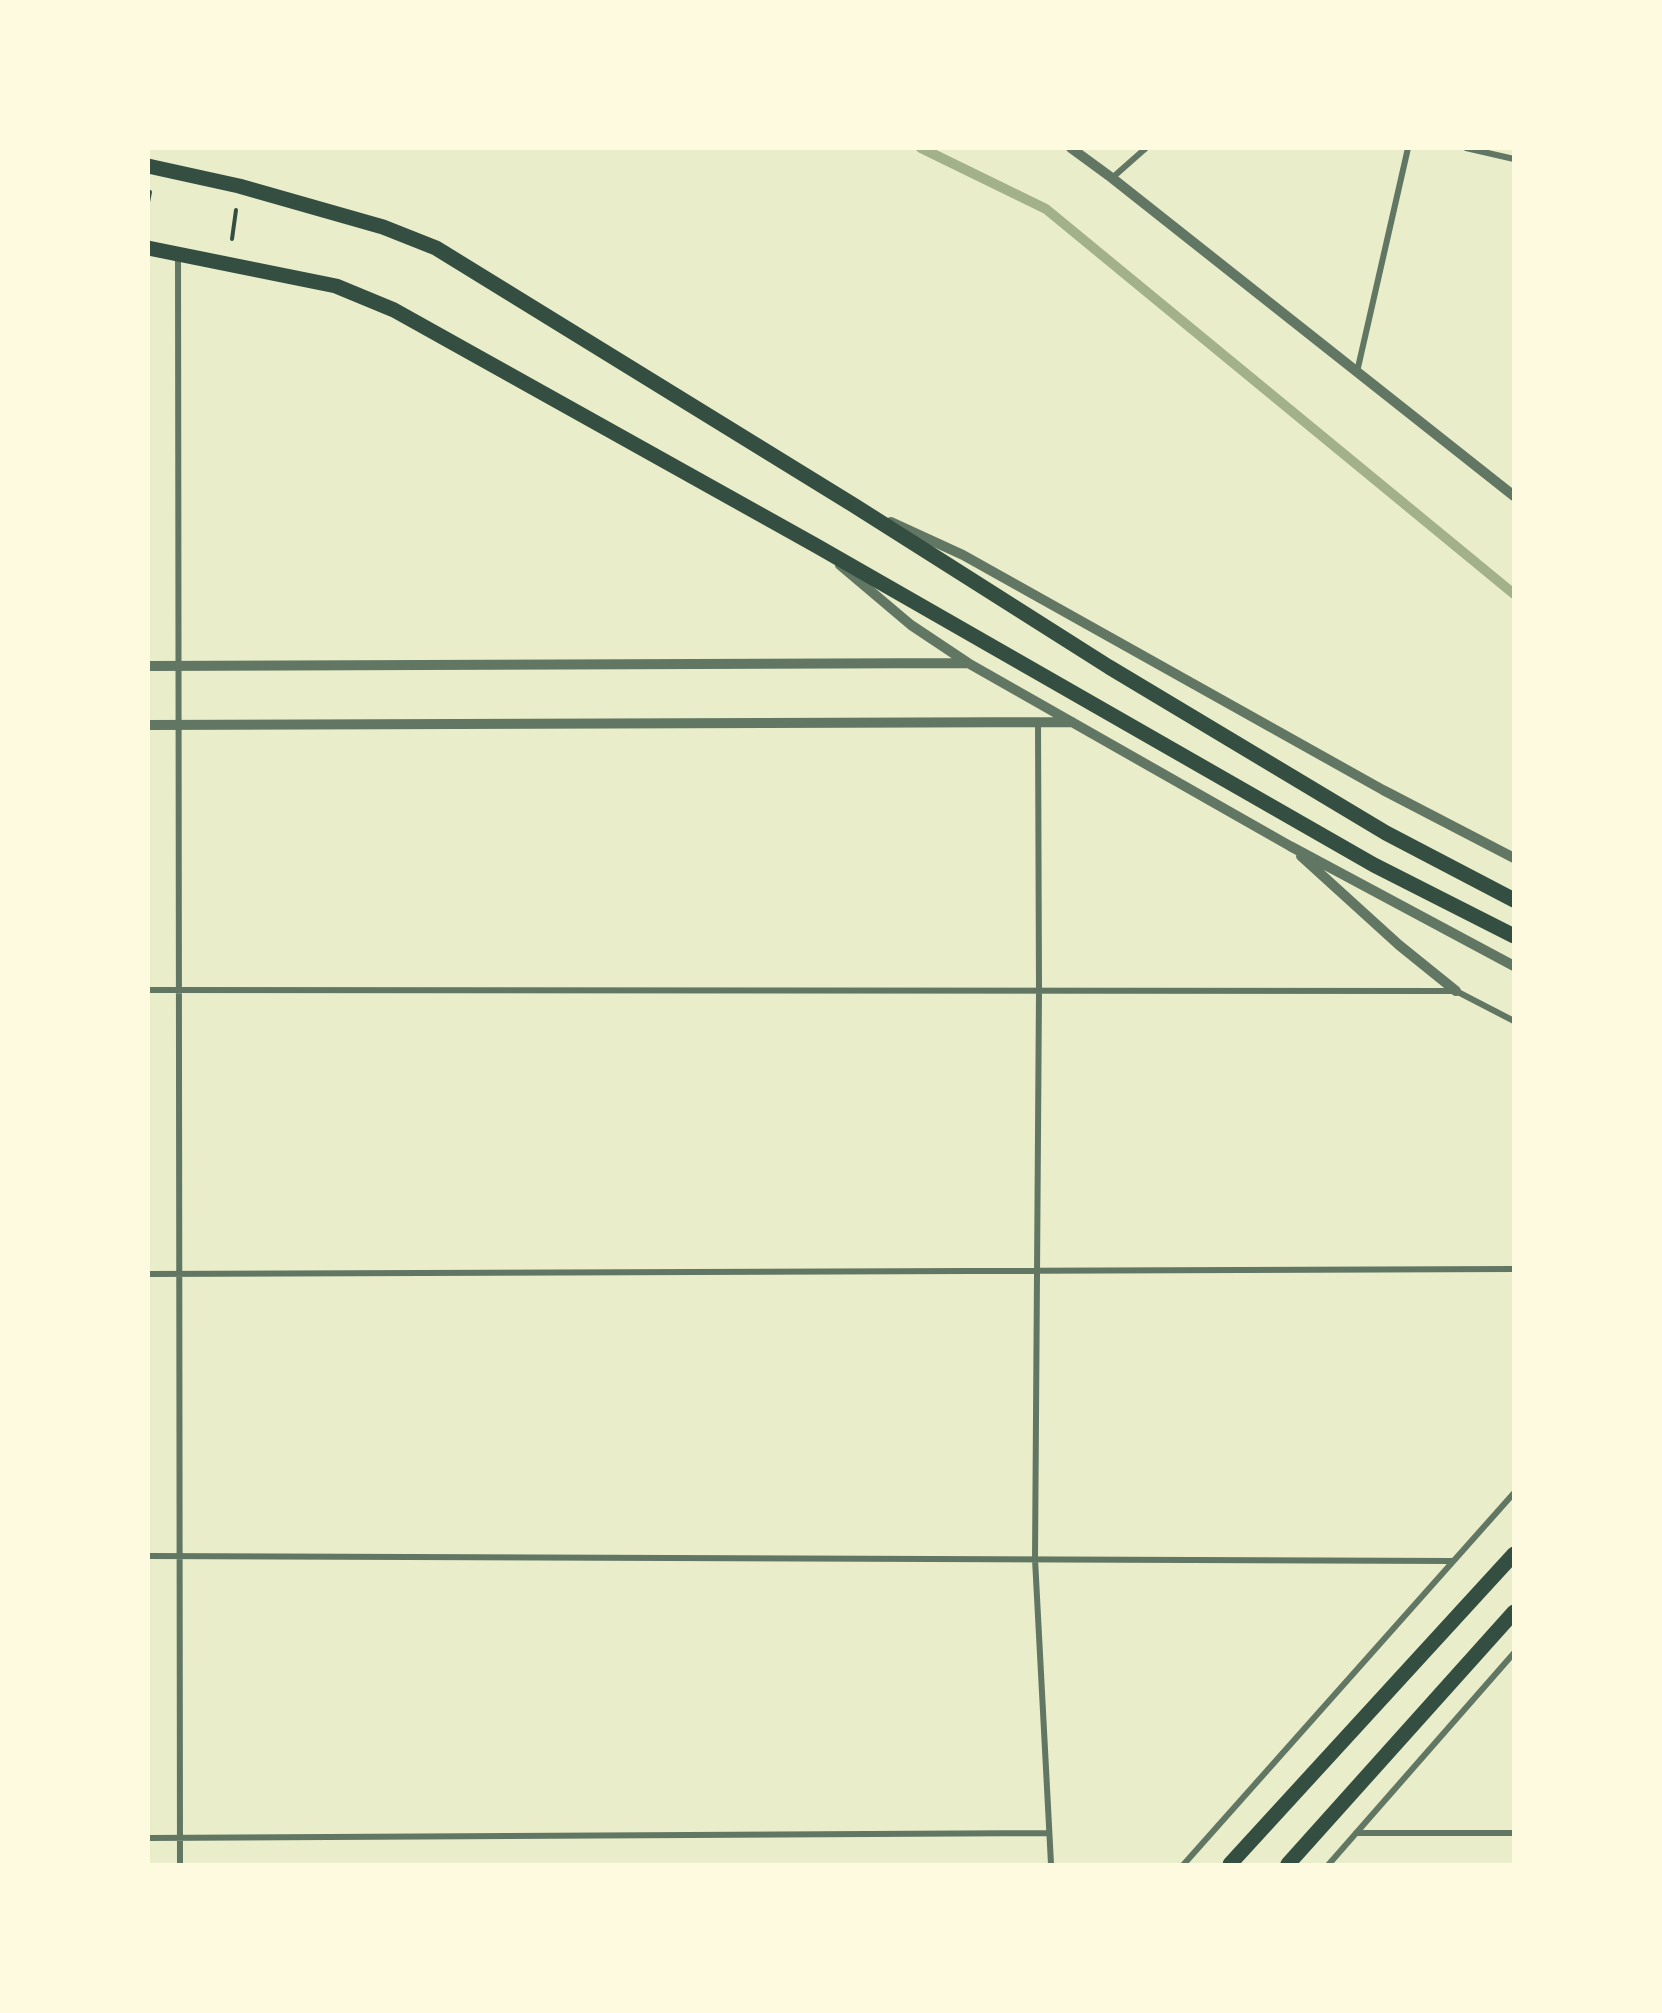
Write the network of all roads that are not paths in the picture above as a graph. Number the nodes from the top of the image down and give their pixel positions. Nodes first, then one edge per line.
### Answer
1 (1071, 148) edge
2 (1146, 148) edge
3 (1408, 148) edge
4 (1466, 148) edge
5 (1514, 159) edge
6 (148, 166) edge
7 (1112, 178) junction
8 (148, 248) edge
9 (178, 254) junction
10 (1357, 372) junction
11 (1514, 496) edge
12 (855, 506) junction
13 (815, 545) junction
14 (968, 663) junction
15 (148, 666) edge
16 (178, 666) junction
17 (1038, 722) junction
18 (1072, 722) junction
19 (148, 725) edge
20 (179, 725) junction
21 (1290, 846) junction
22 (1514, 858) edge
23 (1514, 900) edge
24 (1514, 936) edge
25 (1514, 966) edge
26 (148, 990) edge
27 (179, 990) junction
28 (1039, 990) junction
29 (1456, 991) junction
30 (1514, 1020) edge
31 (1514, 1269) edge
32 (1037, 1271) junction
33 (148, 1274) edge
34 (179, 1274) junction
35 (1514, 1493) edge
36 (1514, 1554) edge
37 (148, 1556) edge
38 (180, 1556) junction
39 (1035, 1559) junction
40 (1452, 1561) junction
41 (1514, 1612) edge
42 (1514, 1653) edge
43 (1049, 1833) junction
44 (1356, 1833) junction
45 (1514, 1833) edge
46 (148, 1838) edge
47 (180, 1838) junction
48 (180, 1864) edge
49 (1051, 1864) edge
50 (1184, 1864) edge
51 (1230, 1864) edge
52 (1288, 1864) edge
53 (1329, 1864) edge

1 - 7 street
2 - 7 street
3 - 10 street
4 - 5 street
6 - 12 main road
7 - 10 street
8 - 9 main road
9 - 13 main road
9 - 16 street
10 - 11 street
12 - 22 street
12 - 23 main road
13 - 14 street
13 - 24 main road
14 - 16 street
14 - 18 street
15 - 16 street
16 - 20 street
17 - 18 street
17 - 20 street
17 - 28 street
18 - 21 street
19 - 20 street
20 - 27 street
21 - 25 street
21 - 29 street
26 - 27 street
27 - 28 street
27 - 34 street
28 - 29 street
28 - 32 street
29 - 30 street
31 - 32 street
32 - 34 street
32 - 39 street
33 - 34 street
34 - 38 street
35 - 40 street
36 - 51 main road
37 - 38 street
38 - 39 street
38 - 47 street
39 - 40 street
39 - 43 street
40 - 50 street
41 - 52 main road
42 - 44 street
43 - 47 street
43 - 49 street
44 - 45 street
44 - 53 street
46 - 47 street
47 - 48 street

